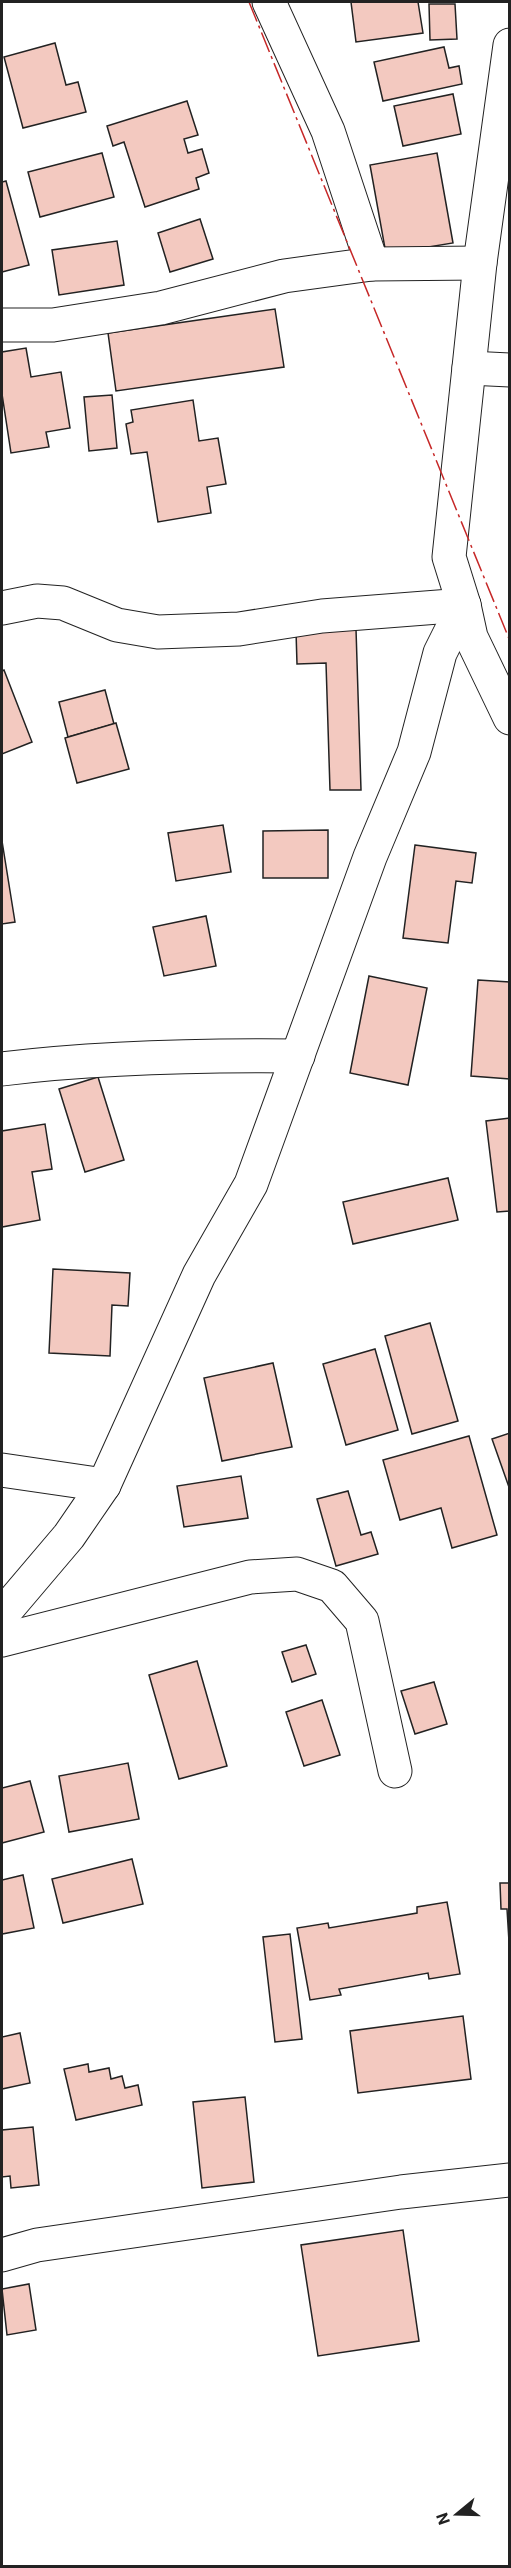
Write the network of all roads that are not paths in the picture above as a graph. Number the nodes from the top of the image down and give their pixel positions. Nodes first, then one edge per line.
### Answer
1 (269, 2) edge
2 (510, 45) edge
3 (480, 263) junction
4 (372, 264) junction
5 (2, 325) edge
6 (469, 368) junction
7 (510, 370) edge
8 (464, 605) junction
9 (2, 608) edge
10 (510, 718) edge
11 (298, 1056) junction
12 (2, 1069) edge
13 (2, 1470) edge
14 (104, 1485) junction
15 (2, 1614) edge
16 (2, 1640) edge
17 (395, 1771) dead end
18 (510, 2180) edge
19 (2, 2255) edge

1 - 4 street
2 - 3 street
3 - 4 street
3 - 6 street
4 - 5 street
6 - 7 street
6 - 8 street
8 - 9 street
8 - 10 street
8 - 11 street
11 - 12 street
11 - 14 street
13 - 14 street
14 - 15 street
16 - 17 street
18 - 19 street

